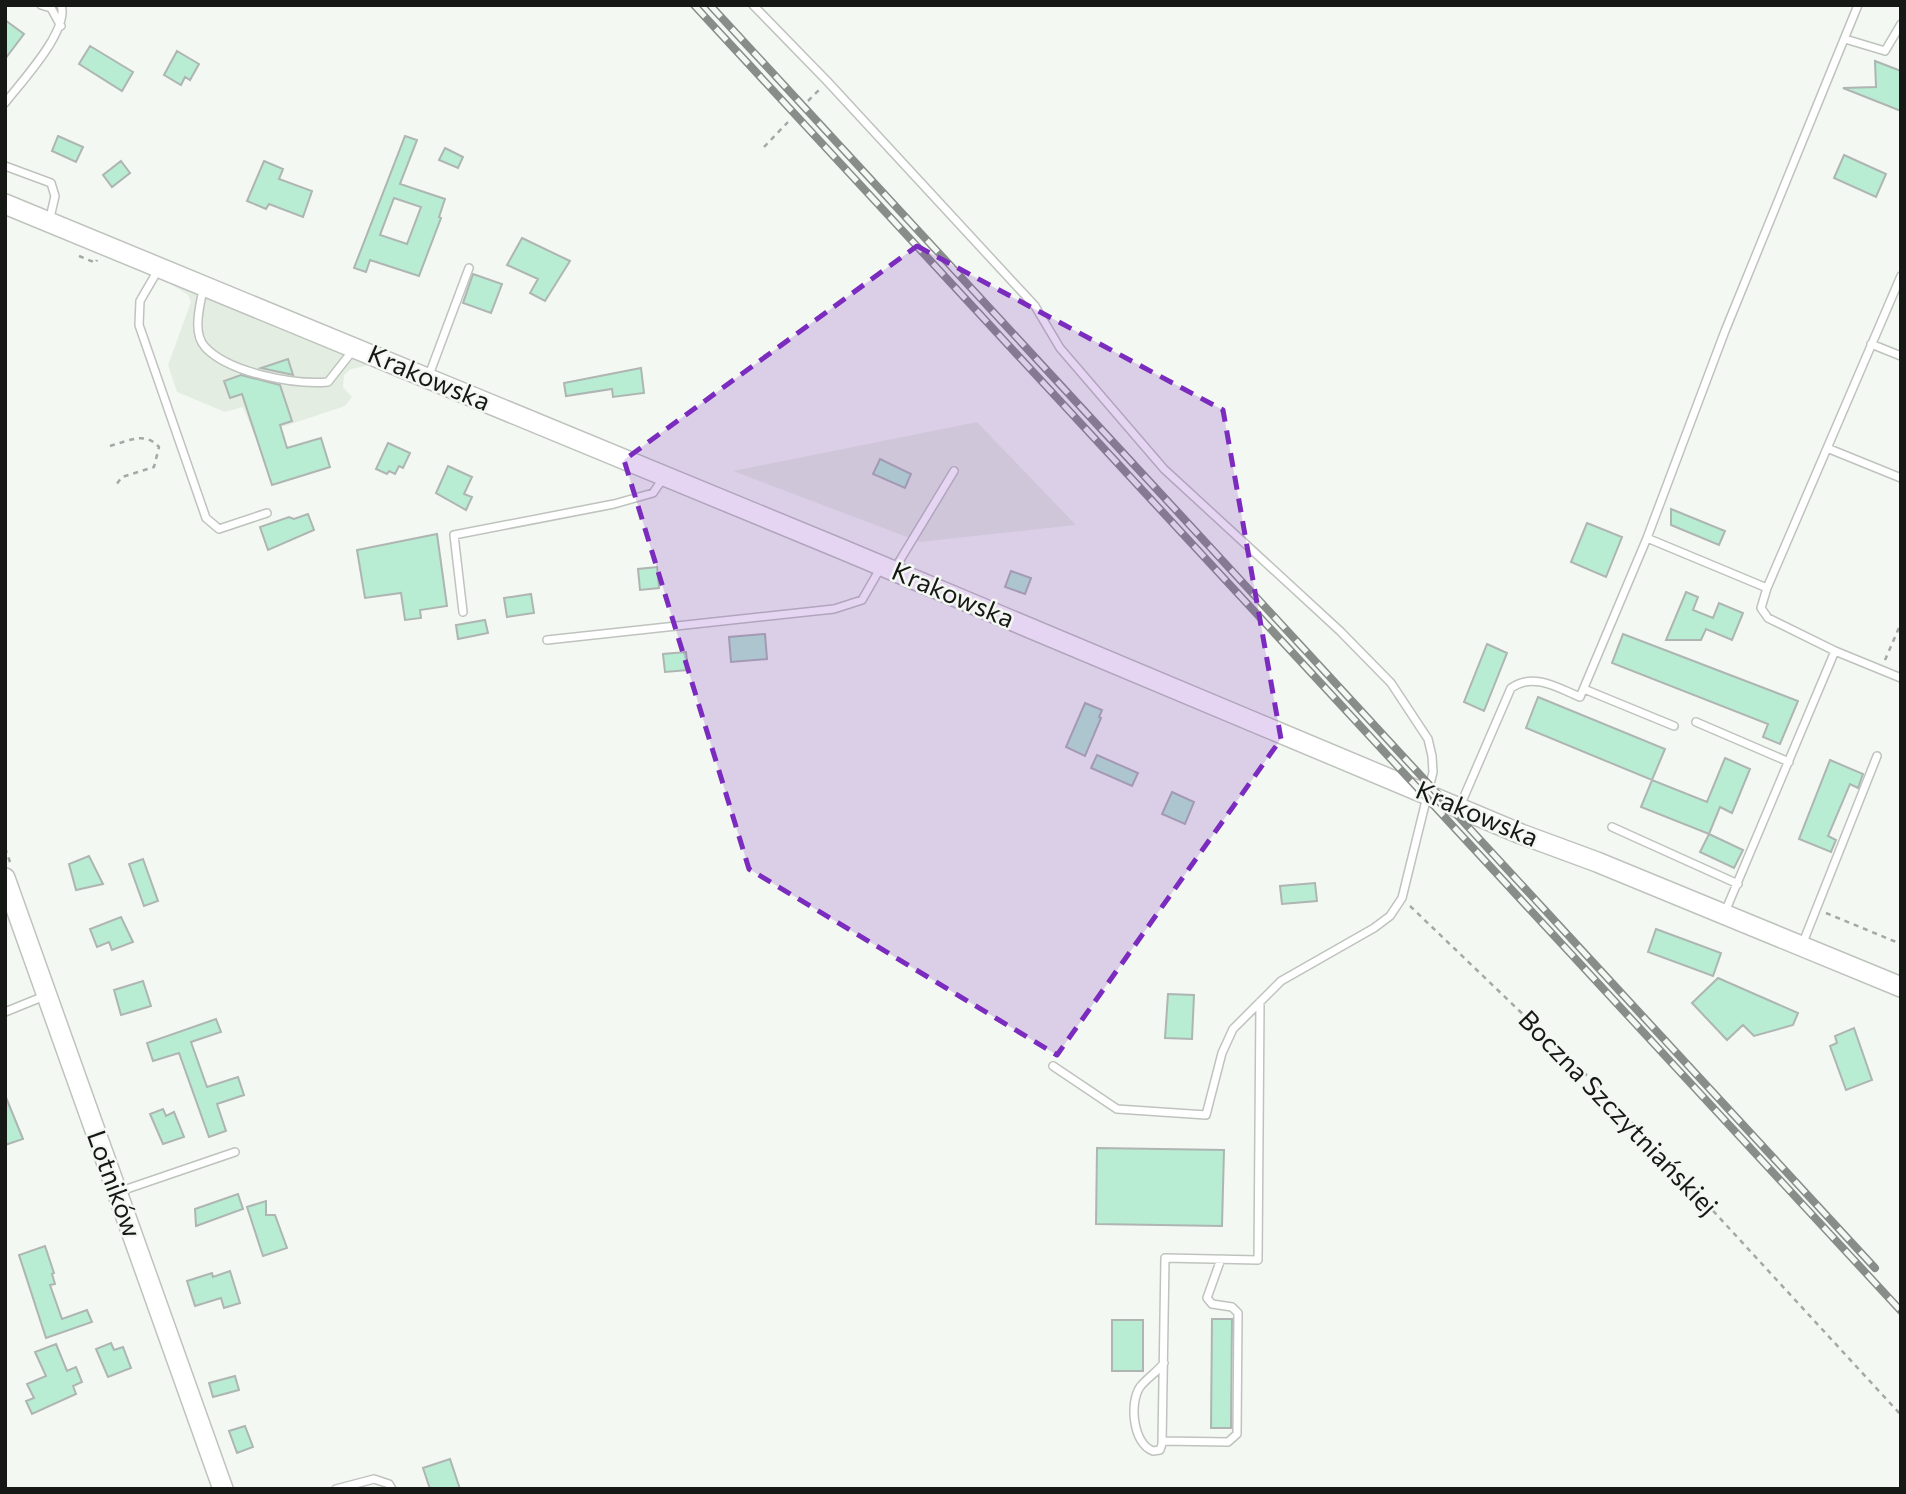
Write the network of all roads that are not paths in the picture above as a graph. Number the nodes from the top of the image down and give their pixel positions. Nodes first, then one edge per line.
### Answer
1 (41, 5) edge
2 (61, 5) edge
3 (753, 5) edge
4 (1858, 5) edge
5 (51, 6) edge
6 (1901, 24) edge
7 (61, 26) junction
8 (1845, 39) junction
9 (5, 103) edge
10 (5, 166) edge
11 (5, 204) edge
12 (48, 222) junction
13 (160, 267) junction
14 (469, 268) dead end
15 (1901, 276) edge
16 (204, 285) junction
17 (1871, 344) junction
18 (355, 348) junction
19 (1901, 356) edge
20 (428, 378) junction
21 (1827, 448) junction
22 (954, 471) dead end
23 (665, 477) junction
24 (1901, 478) edge
25 (267, 513) dead end
26 (1647, 538) junction
27 (888, 568) junction
28 (1767, 588) junction
29 (463, 612) dead end
30 (547, 640) dead end
31 (1835, 651) junction
32 (1901, 678) edge
33 (1584, 689) junction
34 (1696, 722) dead end
35 (1674, 726) dead end
36 (1877, 756) dead end
37 (1789, 762) junction
38 (1426, 792) junction
39 (1460, 807) junction
40 (1612, 827) dead end
41 (5, 878) edge
42 (1738, 884) junction
43 (1724, 914) junction
44 (1802, 946) junction
45 (1901, 987) edge
46 (47, 995) junction
47 (1260, 1001) junction
48 (5, 1012) edge
49 (1053, 1066) dead end
50 (235, 1152) dead end
51 (117, 1193) junction
52 (1222, 1259) junction
53 (1164, 1363) junction
54 (1162, 1441) junction
55 (223, 1489) edge
56 (336, 1489) edge
57 (392, 1489) edge

1 - 5 lane
2 - 7 lane
3 - 38 lane
4 - 8 lane
5 - 7 lane
6 - 8 lane
7 - 9 lane
8 - 26 lane
10 - 12 lane
11 - 12 main road, Krakowska
12 - 13 main road, Krakowska
13 - 16 main road, Krakowska
13 - 25 lane
14 - 20 lane
15 - 17 lane
16 - 18 main road, Krakowska
16 - 18 lane
17 - 19 lane
17 - 21 lane
18 - 20 main road, Krakowska
20 - 23 main road, Krakowska
21 - 24 lane
21 - 28 lane
22 - 27 lane
23 - 27 main road, Krakowska
23 - 29 lane
26 - 28 lane
26 - 33 lane
27 - 30 lane
27 - 38 main road, Krakowska
28 - 31 lane
31 - 32 lane
31 - 37 lane
33 - 35 lane
33 - 39 lane
34 - 37 lane
36 - 44 lane
37 - 42 lane
38 - 39 main road, Krakowska
38 - 47 lane
39 - 43 main road, Krakowska
40 - 42 lane
41 - 46 main road, Lotników
42 - 43 lane
43 - 44 main road, Krakowska
44 - 45 main road, Krakowska
46 - 48 lane
46 - 51 main road, Lotników
47 - 49 lane
47 - 52 lane
50 - 51 lane
51 - 55 main road, Lotników
52 - 53 lane
52 - 54 lane
53 - 54 lane
53 - 54 lane
56 - 57 lane

